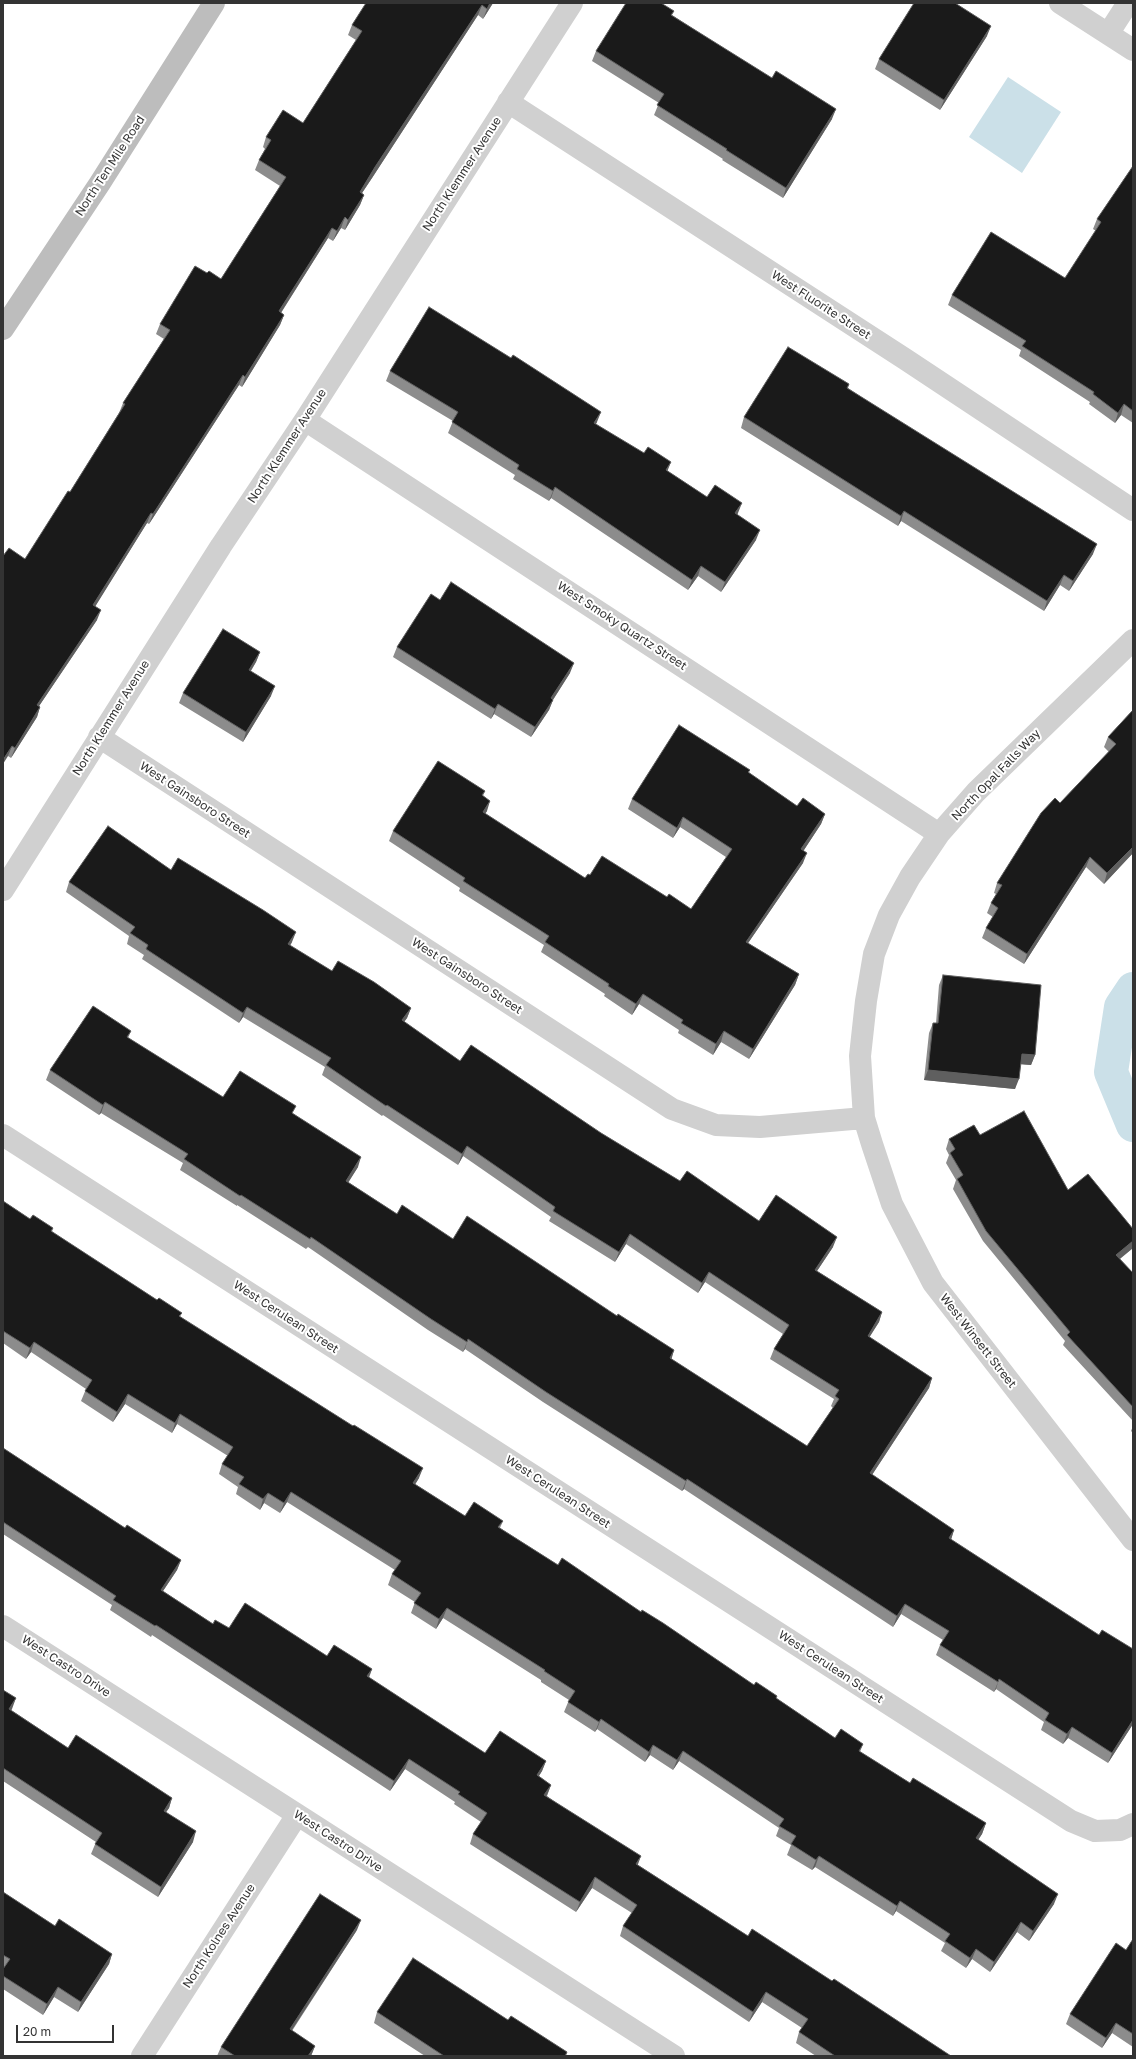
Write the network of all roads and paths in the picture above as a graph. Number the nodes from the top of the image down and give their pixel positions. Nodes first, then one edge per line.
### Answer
1 (214, 3) edge
2 (572, 3) edge
3 (1060, 3) edge
4 (1128, 3) edge
5 (1108, 34) junction
6 (1133, 50) edge
7 (508, 102) junction
8 (3, 329) edge
9 (305, 420) junction
10 (1133, 510) edge
11 (1133, 640) edge
12 (99, 737) junction
13 (939, 834) junction
14 (3, 890) edge
15 (864, 1118) junction
16 (3, 1135) edge
17 (1133, 1540) edge
18 (3, 1626) edge
19 (297, 1815) junction
20 (1126, 1827) edge
21 (142, 2056) edge
22 (674, 2056) edge

1 - 8 main road, North Ten Mile Road
2 - 7 street, North Klemmer Avenue
3 - 5 street
4 - 5 street
5 - 6 street
7 - 9 street, North Klemmer Avenue
7 - 10 street, West Fluorite Street
9 - 12 street, North Klemmer Avenue
9 - 13 street, West Smoky Quartz Street
11 - 13 street, North Opal Falls Way
12 - 14 street, North Klemmer Avenue
12 - 15 street, West Gainsboro Street
13 - 15 street, North Opal Falls Way
15 - 17 street, West Winsett Street
16 - 20 street, West Cerulean Street
18 - 19 street, West Castro Drive
19 - 21 street, North Kolnes Avenue
19 - 22 street, West Castro Drive

